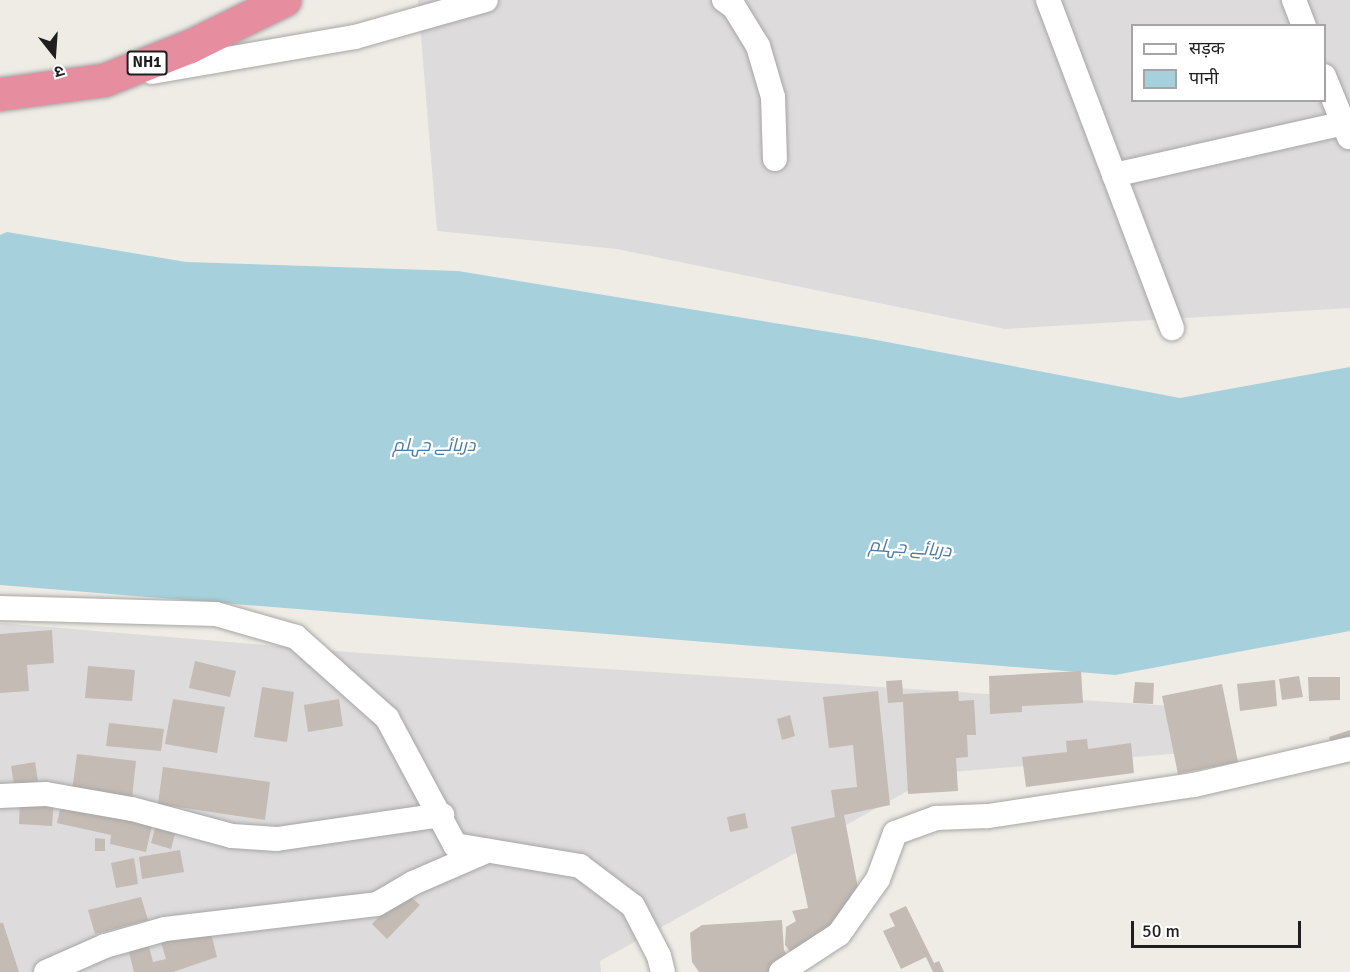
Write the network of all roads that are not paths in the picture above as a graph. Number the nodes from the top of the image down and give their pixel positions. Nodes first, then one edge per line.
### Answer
1 (284, 0) edge
2 (486, 0) edge
3 (724, 0) edge
4 (1048, 0) edge
5 (1294, 0) edge
6 (1303, 24) edge
7 (104, 80) junction
8 (1326, 80) edge
9 (0, 94) edge
10 (1348, 128) edge
11 (775, 159) dead end
12 (1114, 175) junction
13 (1172, 328) dead end
14 (0, 608) edge
15 (1350, 749) edge
16 (0, 796) edge
17 (442, 816) junction
18 (486, 851) junction
19 (46, 972) edge
20 (663, 972) edge
21 (781, 972) edge

1 - 7 highway, NH1
2 - 7 street
3 - 11 street
4 - 12 street
5 - 6 street
7 - 9 highway, NH1
8 - 10 street
10 - 12 street
12 - 13 street
14 - 17 street
15 - 21 street
16 - 17 street
17 - 18 street
18 - 19 street
18 - 20 street

